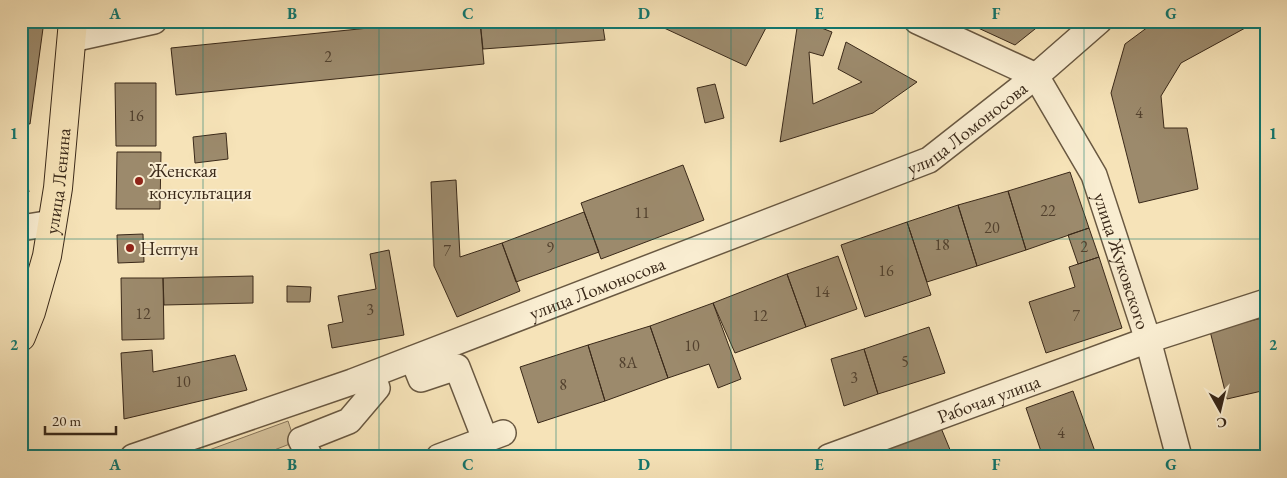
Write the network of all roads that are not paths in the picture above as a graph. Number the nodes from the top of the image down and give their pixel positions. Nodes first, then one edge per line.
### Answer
1 (154, 21) edge
2 (918, 21) edge
3 (1099, 21) edge
4 (72, 30) edge
5 (1036, 76) junction
6 (52, 223) junction
7 (21, 228) edge
8 (1266, 302) edge
9 (21, 337) edge
10 (1148, 340) junction
11 (413, 359) junction
12 (372, 375) junction
13 (133, 457) edge
14 (310, 457) edge
15 (439, 457) edge
16 (828, 457) edge
17 (1179, 457) edge

1 - 4 street
2 - 5 street
3 - 5 street, улица Ломоносова
4 - 6 main road, улица Ленина
5 - 10 street, улица Жуковского
5 - 11 street, улица Ломоносова
6 - 7 street
6 - 9 main road, улица Ленина
8 - 10 street, Рабочая улица
10 - 16 street, Рабочая улица
10 - 17 street, улица Жуковского
11 - 12 street, улица Ломоносова
11 - 15 street
12 - 13 street, улица Ломоносова
12 - 14 street

